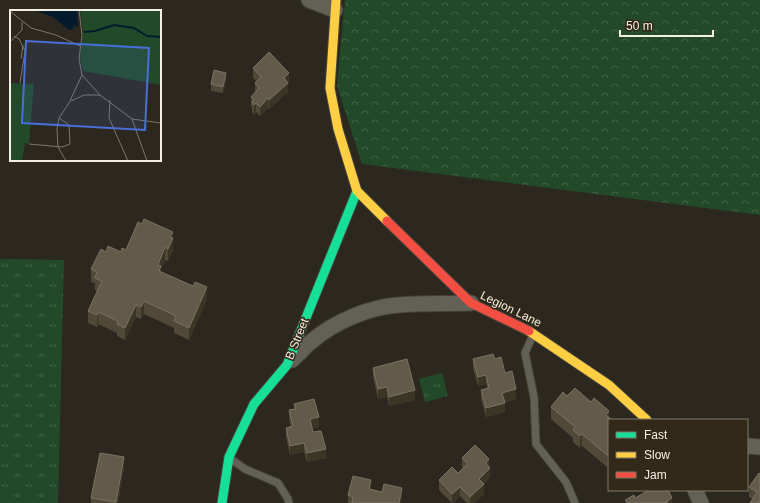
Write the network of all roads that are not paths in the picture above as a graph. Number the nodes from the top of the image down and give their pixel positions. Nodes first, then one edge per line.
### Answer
1 (309, 0) edge
2 (335, 5) edge
3 (357, 191) junction
4 (471, 303) junction
5 (534, 333) junction
6 (287, 365) junction
7 (646, 419) edge
8 (748, 446) edge
9 (760, 447) edge
10 (229, 457) junction
11 (695, 491) edge
12 (222, 503) edge
13 (289, 503) edge
14 (575, 503) edge
15 (701, 503) edge

1 - 2 street
2 - 3 street
3 - 4 street, Legion Lane
3 - 6 street, B Street
4 - 5 street, Legion Lane
4 - 6 street
5 - 7 street, Legion Lane
5 - 14 lane
6 - 10 street, B Street
8 - 9 street
10 - 12 street, B Street
10 - 13 lane
11 - 15 street

